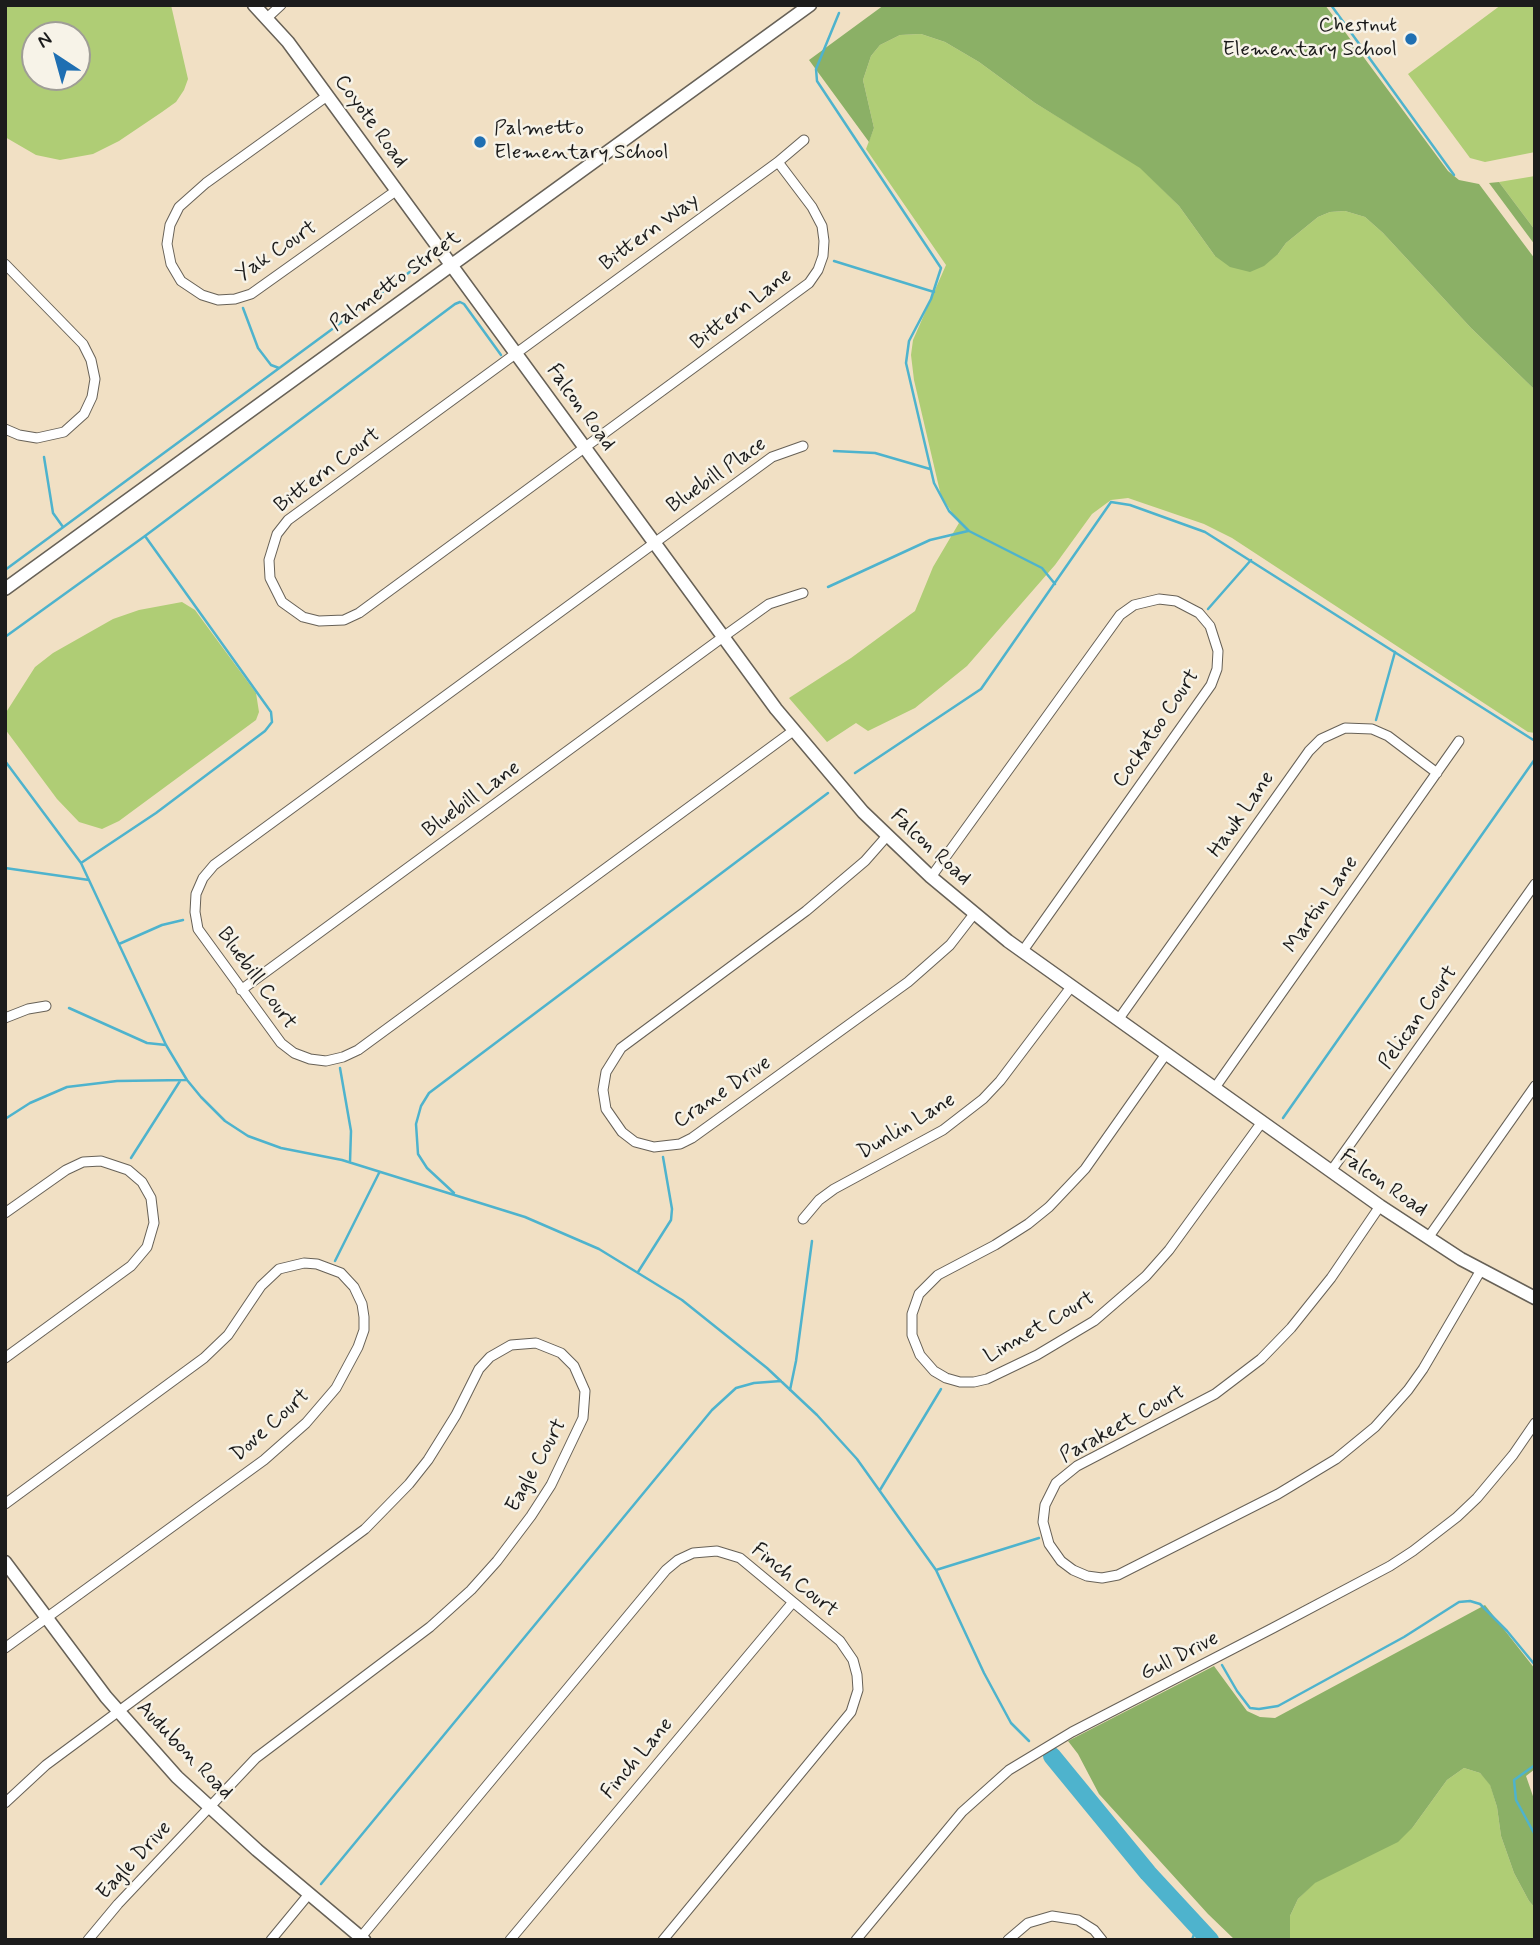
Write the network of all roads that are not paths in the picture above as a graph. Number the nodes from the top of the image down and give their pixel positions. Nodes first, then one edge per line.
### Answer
1 (254, 5) edge
2 (281, 5) edge
3 (810, 5) edge
4 (267, 18) junction
5 (327, 96) junction
6 (804, 140) dead end
7 (778, 162) junction
8 (397, 190) junction
9 (5, 264) edge
10 (452, 265) junction
11 (515, 352) junction
12 (5, 429) edge
13 (803, 446) dead end
14 (585, 448) junction
15 (654, 542) junction
16 (5, 589) edge
17 (803, 593) dead end
18 (723, 637) junction
19 (793, 731) junction
20 (1459, 741) dead end
21 (1437, 773) junction
22 (887, 836) junction
23 (931, 877) junction
24 (1535, 884) edge
25 (974, 914) junction
26 (1023, 952) junction
27 (1071, 987) junction
28 (241, 990) junction
29 (46, 1006) dead end
30 (5, 1018) edge
31 (1118, 1020) junction
32 (1166, 1054) junction
33 (1535, 1086) edge
34 (1214, 1089) junction
35 (1262, 1122) junction
36 (1331, 1171) junction
37 (1380, 1206) junction
38 (5, 1213) edge
39 (803, 1219) dead end
40 (1427, 1238) junction
41 (1481, 1270) junction
42 (1533, 1295) edge
43 (5, 1358) edge
44 (1535, 1423) edge
45 (5, 1504) edge
46 (5, 1562) edge
47 (793, 1602) junction
48 (46, 1618) junction
49 (5, 1648) edge
50 (118, 1712) junction
51 (5, 1803) edge
52 (209, 1807) junction
53 (309, 1894) junction
54 (362, 1938) edge
55 (88, 1940) edge
56 (271, 1940) edge
57 (510, 1940) edge
58 (663, 1940) edge
59 (856, 1940) edge
60 (1008, 1940) edge
61 (1102, 1940) edge

1 - 4 street, Coyote Road
2 - 4 street
3 - 10 street, Palmetto Street
4 - 5 street, Coyote Road
5 - 8 street, Coyote Road
5 - 8 street, Yak Court
6 - 7 street, Bittern Way
7 - 11 street, Bittern Way
7 - 14 street, Bittern Lane
8 - 10 street, Coyote Road
9 - 12 street
10 - 11 street, Falcon Road
10 - 16 street, Palmetto Street
11 - 14 street, Falcon Road
11 - 14 street, Bittern Court
13 - 15 street, Bluebill Place
14 - 15 street, Falcon Road
15 - 18 street, Falcon Road
15 - 28 street, Bluebill Court
17 - 18 street, Bluebill Lane
18 - 19 street, Falcon Road
18 - 28 street, Bluebill Lane
19 - 22 street, Falcon Road
19 - 28 street, Bluebill Court
20 - 21 street, Martin Lane
21 - 31 street, Hawk Lane
21 - 34 street, Martin Lane
22 - 23 street, Falcon Road
22 - 25 street, Crane Drive
23 - 25 street, Falcon Road
23 - 26 street, Cockatoo Court
24 - 36 street, Pelican Court
25 - 26 street, Falcon Road
26 - 27 street, Falcon Road
27 - 31 street, Falcon Road
27 - 39 street, Dunlin Lane
29 - 30 street
31 - 32 street, Falcon Road
32 - 34 street, Falcon Road
32 - 35 street, Linnet Court
33 - 40 street
34 - 35 street, Falcon Road
35 - 36 street, Falcon Road
36 - 37 street, Falcon Road
37 - 40 street, Falcon Road
37 - 41 street, Parakeet Court
38 - 43 street
40 - 41 street, Falcon Road
41 - 42 street, Falcon Road
44 - 59 street, Gull Drive
45 - 48 street, Dove Court
46 - 48 street, Audubon Road
47 - 54 street, Finch Court
47 - 57 street, Finch Lane
47 - 58 street, Finch Court
48 - 49 street, Dove Court
48 - 50 street, Audubon Road
50 - 51 street, Eagle Court
50 - 52 street, Audubon Road
50 - 52 street, Eagle Court
52 - 53 street, Audubon Road
52 - 55 street, Eagle Drive
53 - 54 street, Audubon Road
53 - 56 street
60 - 61 street

